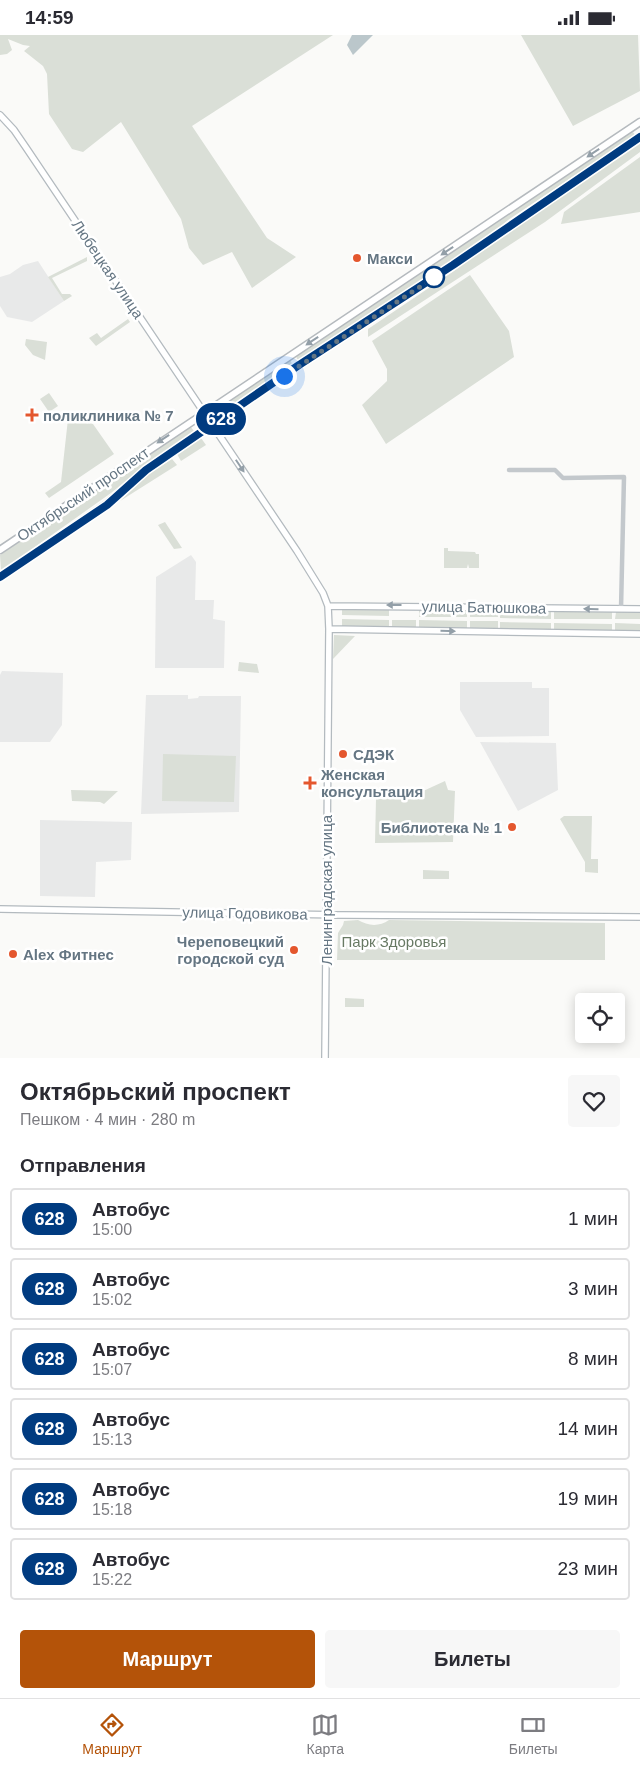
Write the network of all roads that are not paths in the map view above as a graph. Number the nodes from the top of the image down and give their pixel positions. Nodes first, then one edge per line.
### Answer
1 (0, 115) edge
2 (637, 124) edge
3 (640, 138) edge
4 (293, 354) junction
5 (299, 365) junction
6 (204, 412) junction
7 (212, 425) junction
8 (509, 470) dead end
9 (0, 550) edge
10 (0, 577) edge
11 (328, 606) junction
12 (622, 609) junction
13 (640, 609) edge
14 (329, 629) junction
15 (640, 634) edge
16 (0, 909) edge
17 (325, 915) junction
18 (640, 917) edge
19 (325, 1058) edge

1 - 6 street, Любецкая улица
2 - 3 main road
2 -> 4 main road, Октябрьский проспект
3 - 5 main road, Октябрьский проспект
4 - 5 main road
4 - 6 main road, Октябрьский проспект
5 - 7 main road, Октябрьский проспект
6 - 7 street, Любецкая улица
6 -> 9 main road, Октябрьский проспект
7 - 10 main road, Октябрьский проспект
7 -> 11 street, Ленинградская улица
8 - 12 street
12 -> 11 street, улица Батюшкова
11 - 14 street, Ленинградская улица
12 - 13 street, улица Батюшкова
14 -> 15 street, улица Батюшкова
14 - 17 street, Ленинградская улица
16 - 17 street, улица Годовикова
17 - 18 street, улица Годовикова
17 - 19 street, Ленинградская улица

